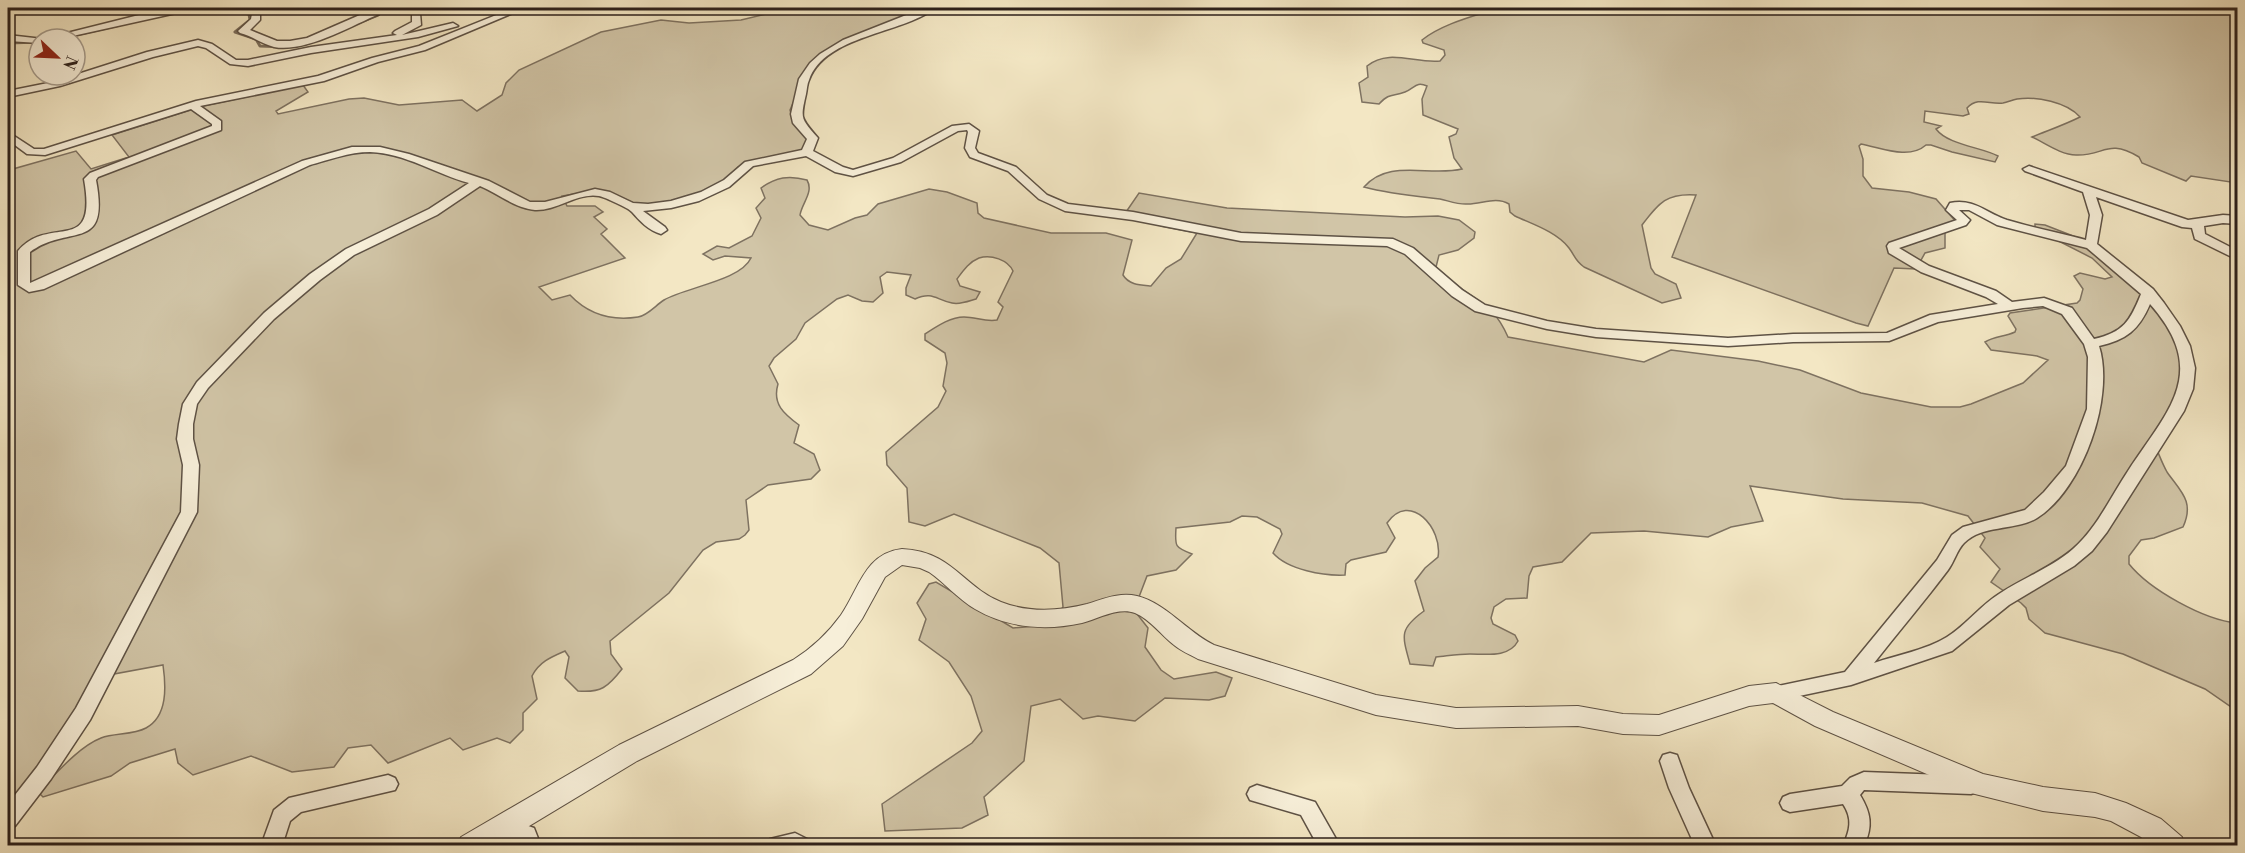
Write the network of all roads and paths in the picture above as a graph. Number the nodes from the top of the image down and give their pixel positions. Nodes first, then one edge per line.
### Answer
1 (195, 8) edge
2 (233, 8) edge
3 (381, 8) edge
4 (426, 8) edge
5 (521, 8) edge
6 (931, 8) edge
7 (501, 14) junction
8 (87, 29) edge
9 (8, 38) edge
10 (27, 39) edge
11 (376, 42) junction
12 (87, 71) edge
13 (32, 87) edge
14 (8, 94) edge
15 (193, 106) junction
16 (10, 141) edge
17 (807, 152) junction
18 (2029, 169) dead end
19 (478, 182) junction
20 (2088, 190) junction
21 (635, 207) junction
22 (2238, 220) edge
23 (2198, 225) junction
24 (661, 230) dead end
25 (2091, 245) junction
26 (2238, 256) edge
27 (2148, 292) junction
28 (2010, 306) junction
29 (2091, 345) junction
30 (1851, 678) junction
31 (1776, 693) junction
32 (1670, 761) dead end
33 (388, 784) dead end
34 (1980, 785) junction
35 (1257, 794) dead end
36 (1848, 795) junction
37 (1790, 803) dead end
38 (8, 819) edge
39 (270, 846) edge
40 (471, 846) edge
41 (483, 846) edge
42 (531, 846) edge
43 (777, 846) edge
44 (800, 846) edge
45 (1330, 846) edge
46 (1706, 846) edge
47 (1853, 846) edge
48 (2172, 846) edge

1 - 8 street
2 - 3 street
4 - 11 street
5 - 7 street
6 - 17 street
7 - 11 street
7 - 15 street
9 - 10 street
11 - 12 street
13 - 14 street
15 - 16 street
15 - 19 street
17 - 21 street
17 - 28 street
18 - 20 street
19 - 21 street
19 - 38 street
20 - 23 street
20 - 25 street
21 - 24 street
22 - 23 street
23 - 26 street
25 - 27 street
25 - 28 street
27 - 29 street
27 - 30 street
28 - 29 street
29 - 30 street
30 - 31 street
31 - 34 street
31 - 40 street
32 - 46 street
33 - 39 street
34 - 36 street
34 - 48 street
35 - 45 street
36 - 37 street
36 - 47 street
41 - 42 street
43 - 44 street

